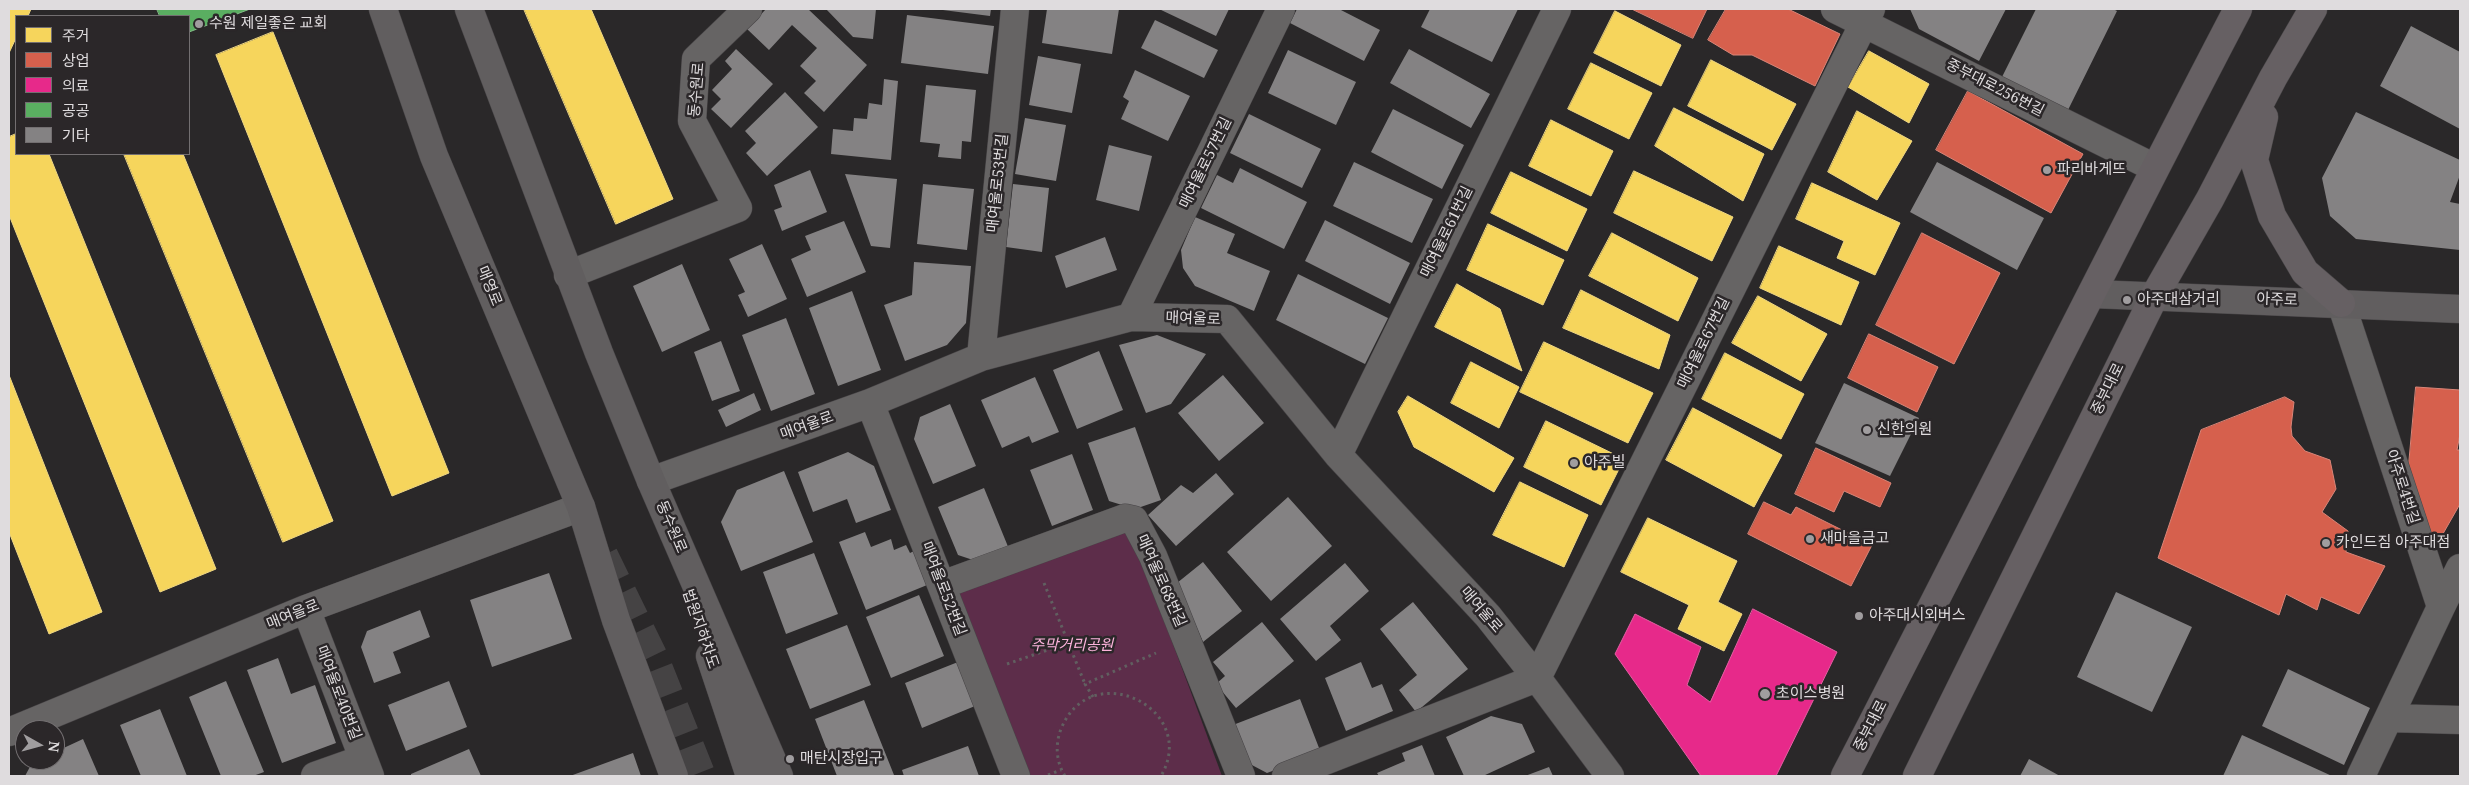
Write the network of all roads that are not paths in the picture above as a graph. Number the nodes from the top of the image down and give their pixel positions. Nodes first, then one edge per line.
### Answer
1 (383, 9) edge
2 (469, 9) edge
3 (748, 9) edge
4 (1015, 9) edge
5 (1281, 9) edge
6 (1557, 9) edge
7 (1835, 9) edge
8 (2238, 9) edge
9 (2313, 9) edge
10 (1867, 16) edge
11 (2273, 78) junction
12 (2154, 168) junction
13 (568, 275) junction
14 (2093, 294) junction
15 (2155, 295) junction
16 (2341, 303) junction
17 (2460, 309) edge
18 (1131, 317) junction
19 (981, 357) junction
20 (870, 403) junction
21 (1338, 455) junction
22 (651, 481) junction
23 (580, 506) junction
24 (2460, 568) edge
25 (942, 585) junction
26 (2441, 607) junction
27 (306, 609) junction
28 (1537, 678) junction
29 (2389, 718) junction
30 (2460, 720) edge
31 (9, 732) edge
32 (367, 768) edge
33 (315, 776) edge
34 (674, 776) edge
35 (750, 776) edge
36 (779, 776) edge
37 (1016, 776) edge
38 (1241, 776) edge
39 (1286, 776) edge
40 (1610, 776) edge
41 (1845, 776) edge
42 (1917, 776) edge
43 (2361, 776) edge

1 - 23 main road, 매영로
2 - 13 main road, 동수원로
3 - 13 street, 동수원로
4 - 19 street, 매여울로53번길
5 - 18 street, 매여울로57번길
6 - 21 street, 매여울로61번길
7 - 10 street, 중부대로256번길
8 - 12 main road, 중부대로
9 - 11 main road, 중부대로
10 - 12 street, 중부대로256번길
10 - 28 street, 매여울로67번길
11 - 15 main road, 중부대로
11 - 16 main road
12 - 14 main road, 중부대로
13 - 22 main road, 동수원로
14 - 15 main road, 아주로
14 - 41 main road, 중부대로
15 - 16 main road, 아주로
15 - 42 main road, 중부대로
16 - 17 main road, 아주로
16 - 26 street, 아주로4번길
18 - 19 street, 매여울로
18 - 21 street, 매여울로
19 - 20 street, 매여울로
20 - 22 street, 매여울로
20 - 25 street, 매여울로52번길
21 - 28 street, 매여울로
22 - 35 main road, 법원지하차도
22 - 36 main road, 동수원로
23 - 27 street, 매여울로
23 - 34 main road, 매영로
24 - 26 street
25 - 37 street, 매여울로52번길
25 - 38 street, 매여울로68번길
26 - 29 street
27 - 31 street, 매여울로
27 - 32 street, 매여울로40번길
28 - 39 street
28 - 40 street, 매여울로
29 - 30 street
29 - 43 street
32 - 33 street

